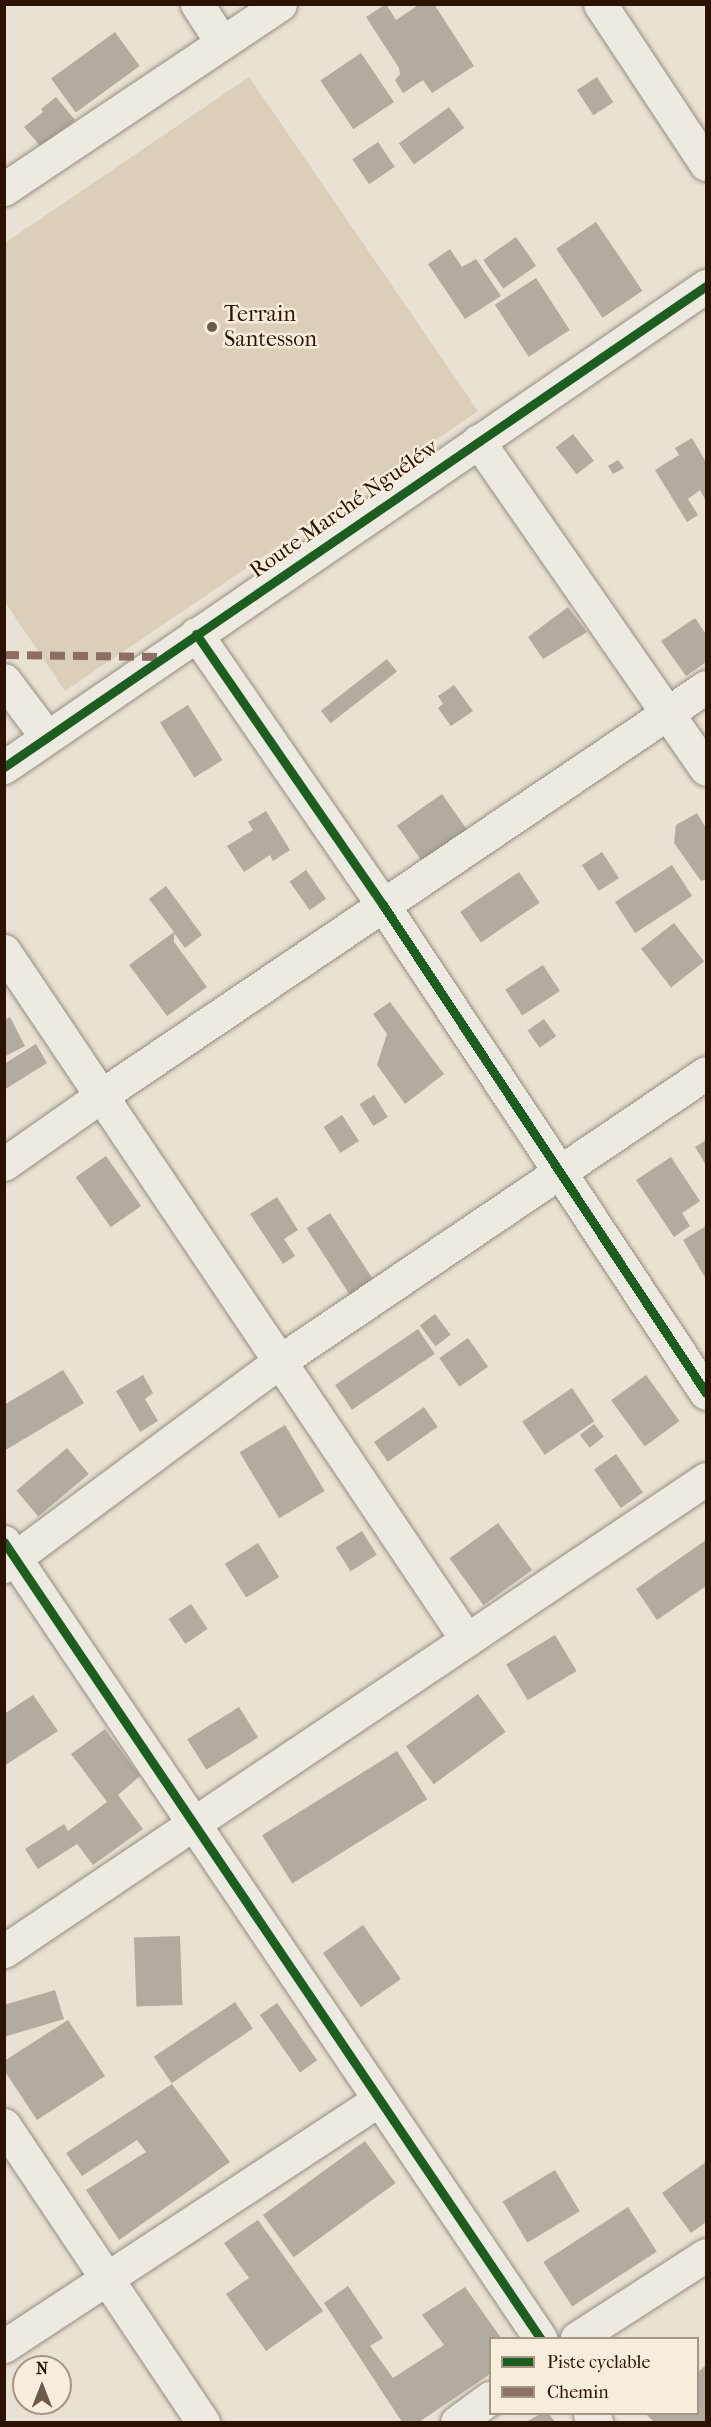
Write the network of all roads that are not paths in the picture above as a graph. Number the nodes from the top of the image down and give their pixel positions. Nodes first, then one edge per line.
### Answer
1 (197, 4) edge
2 (280, 4) edge
3 (600, 4) edge
4 (222, 43) junction
5 (706, 164) edge
6 (4, 189) edge
7 (706, 286) edge
8 (478, 441) junction
9 (196, 634) junction
10 (4, 680) edge
11 (706, 687) edge
12 (668, 713) junction
13 (47, 737) junction
14 (4, 767) edge
15 (706, 769) edge
16 (383, 905) junction
17 (4, 951) edge
18 (706, 1073) edge
19 (102, 1095) junction
20 (4, 1164) edge
21 (560, 1172) junction
22 (280, 1361) junction
23 (706, 1393) edge
24 (706, 1479) edge
25 (8, 1555) edge
26 (467, 1640) junction
27 (194, 1824) junction
28 (4, 1952) edge
29 (379, 2100) junction
30 (4, 2125) edge
31 (706, 2255) edge
32 (107, 2278) junction
33 (539, 2337) edge
34 (579, 2337) edge
35 (4, 2346) edge
36 (489, 2399) edge
37 (203, 2422) edge
38 (457, 2422) edge

1 - 4 street
2 - 4 street
3 - 5 street
4 - 6 street
7 - 8 street, Route Marché Nguéléw
8 - 9 street, Route Marché Nguéléw
8 - 12 street
9 - 13 street, Route Marché Nguéléw
9 - 16 street
10 - 13 street
11 - 12 street
12 - 15 street
12 - 16 street
13 - 14 street, Route Marché Nguéléw
16 - 19 street
16 - 21 street
17 - 19 street
18 - 21 street
19 - 20 street
19 - 22 street
21 - 22 street
21 - 23 street
22 - 25 street
22 - 26 street
24 - 26 street
25 - 27 street
26 - 27 street
27 - 28 street
27 - 29 street
29 - 32 street
29 - 33 street
30 - 32 street
31 - 34 street
32 - 35 street
32 - 37 street
36 - 38 street

